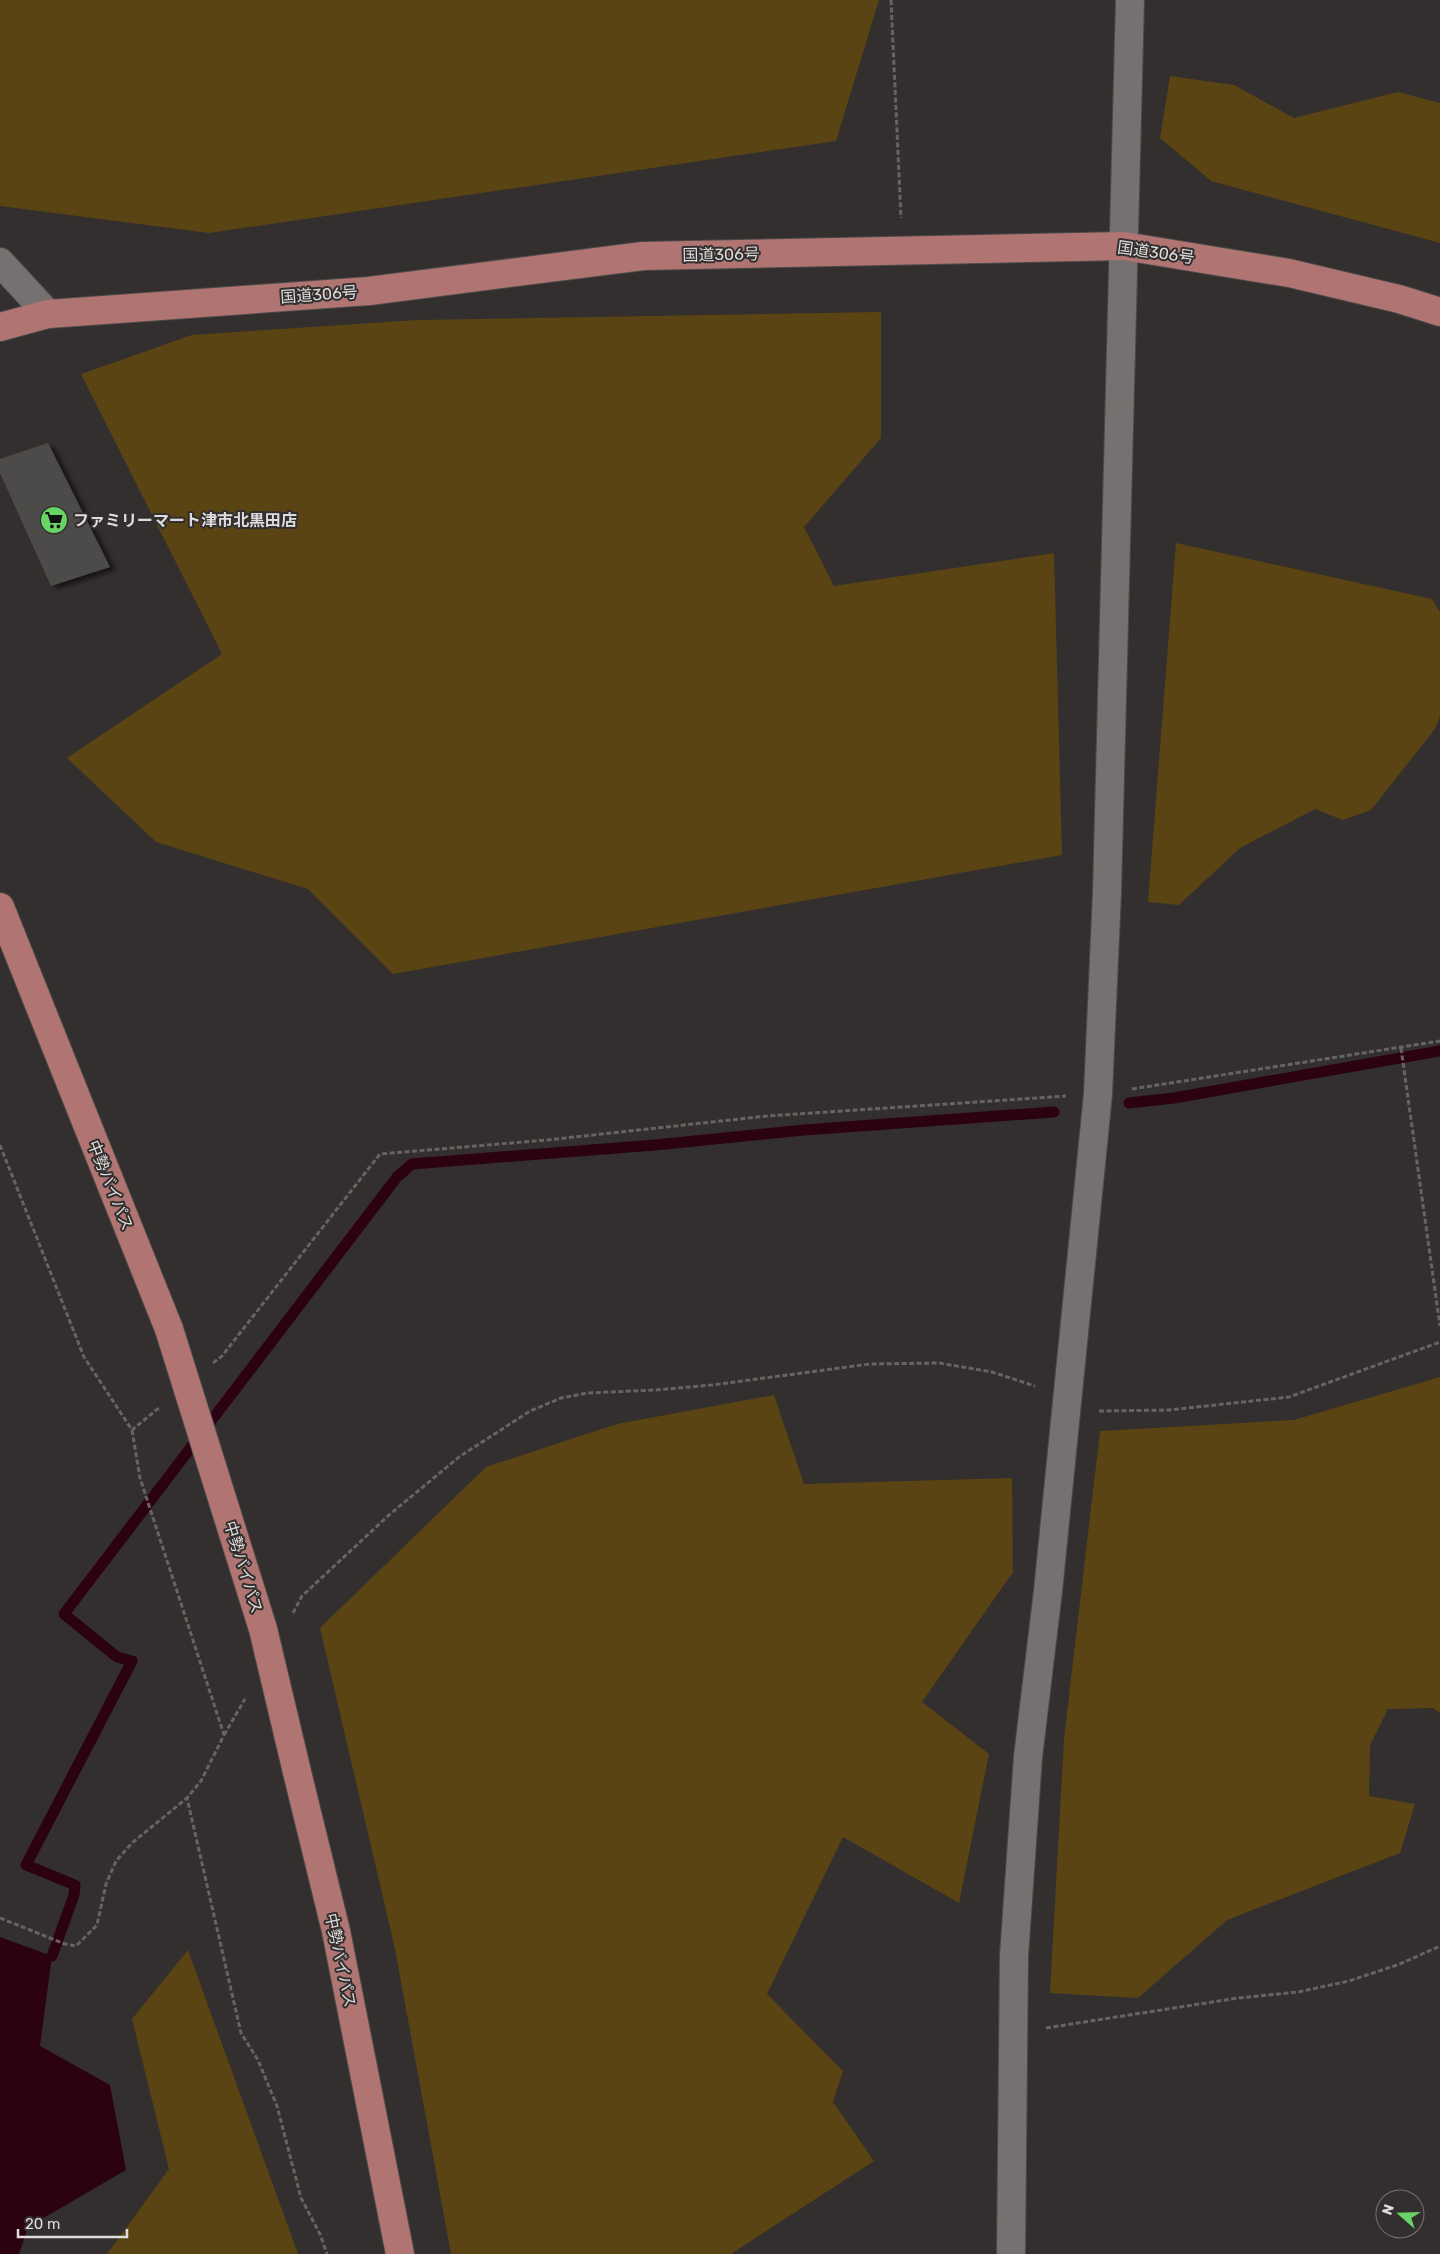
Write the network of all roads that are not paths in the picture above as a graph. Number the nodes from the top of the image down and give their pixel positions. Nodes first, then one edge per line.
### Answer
1 (1130, 0) edge
2 (1124, 246) junction
3 (0, 262) edge
4 (1440, 312) edge
5 (48, 314) junction
6 (0, 327) edge
7 (0, 907) edge
8 (400, 2254) edge
9 (1012, 2254) edge

1 - 2 street
2 - 4 highway, 国道306号
2 - 5 highway, 国道306号
2 - 9 street
3 - 5 street
5 - 6 highway, 国道306号
7 - 8 highway, 中勢バイパス, bridge

